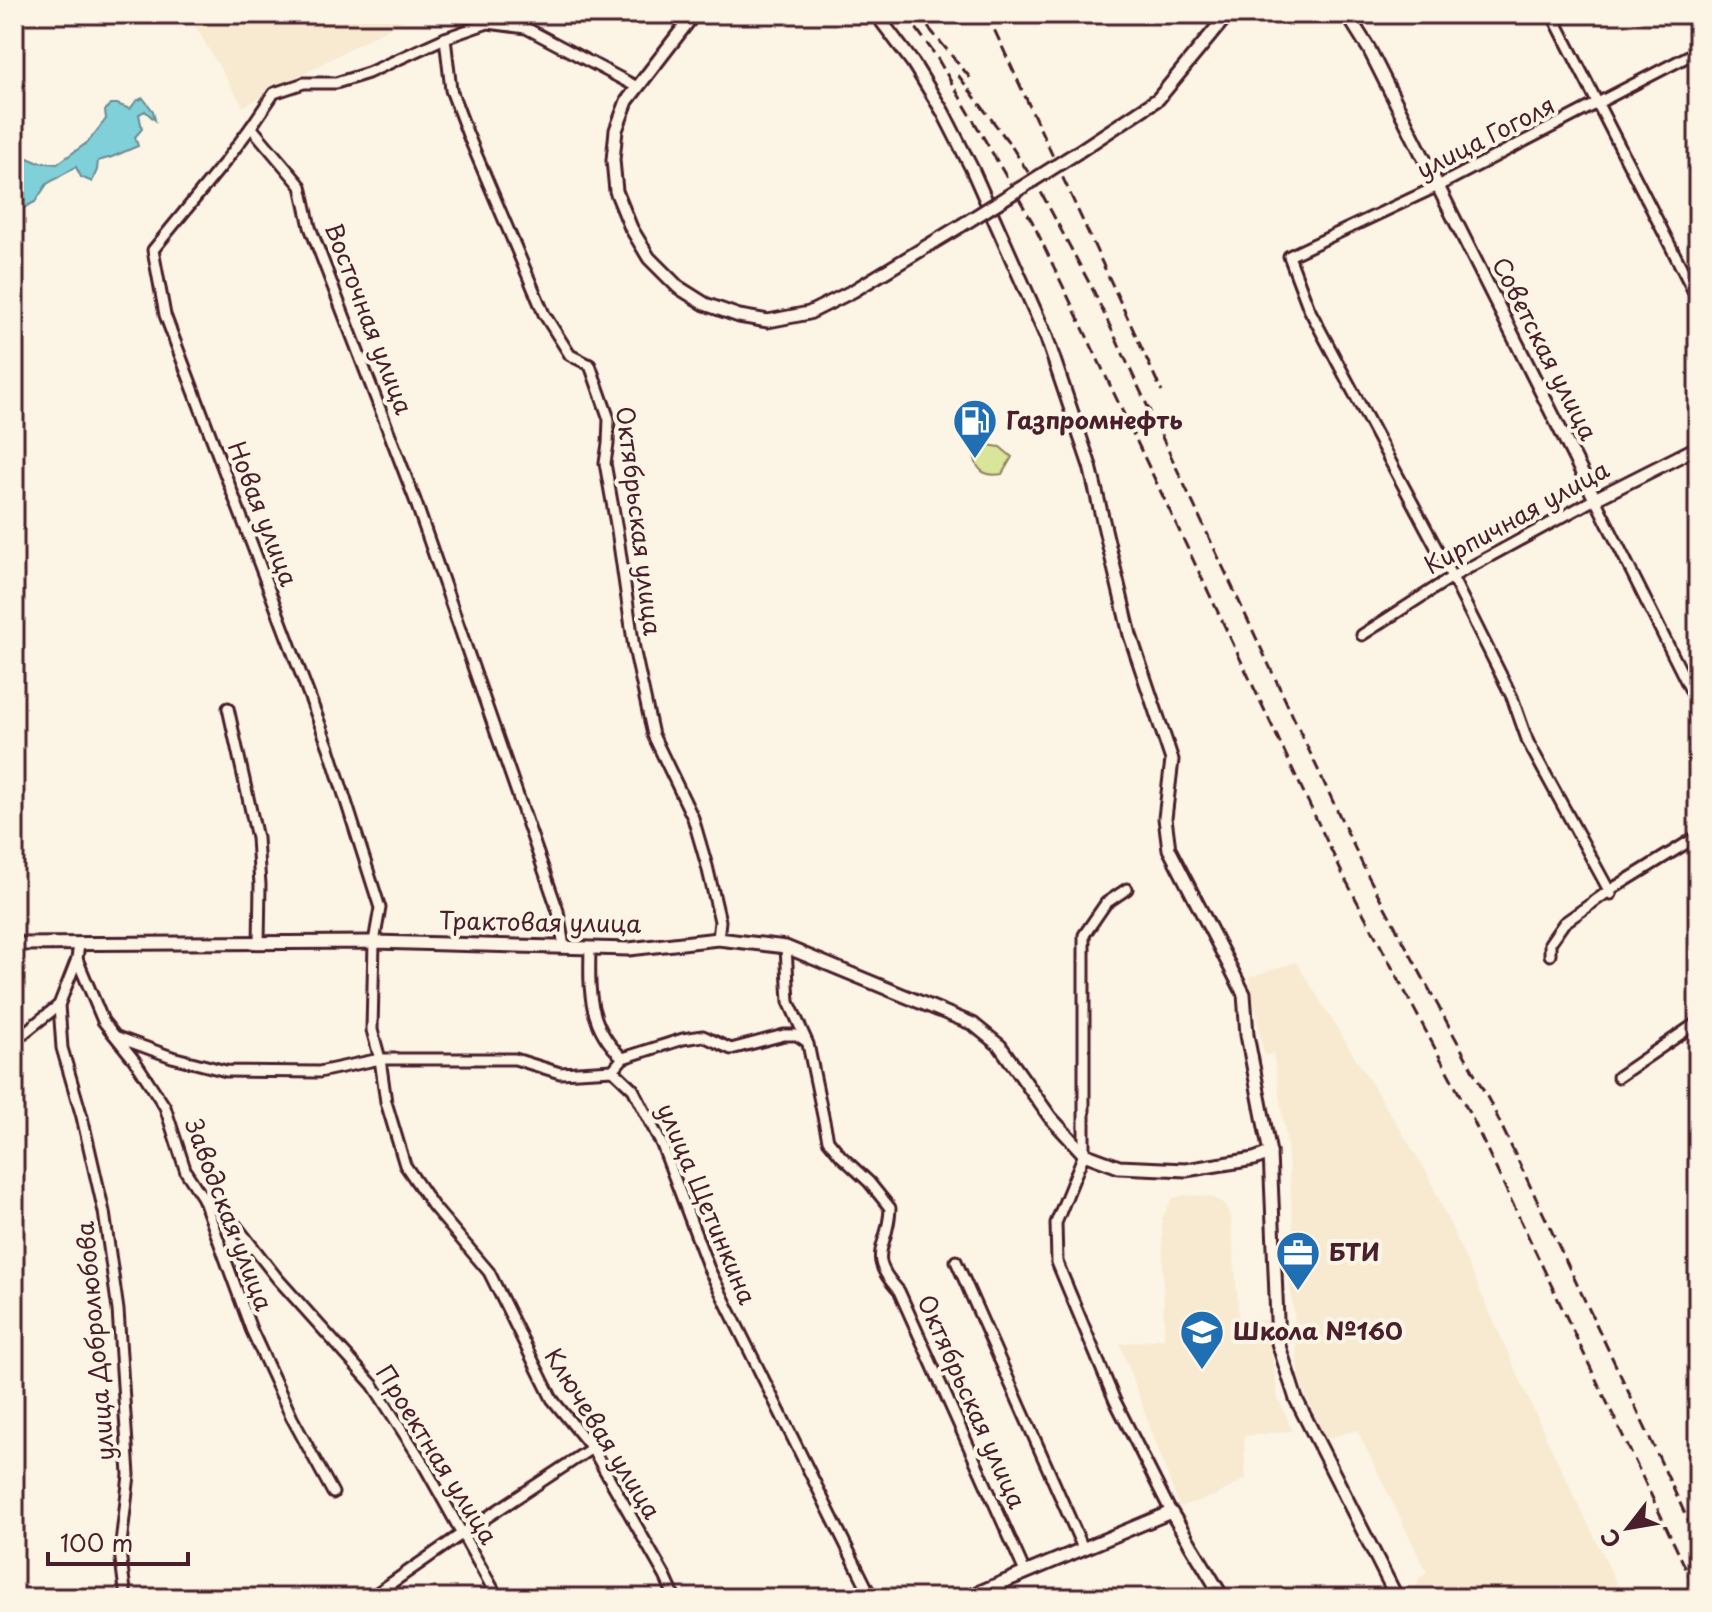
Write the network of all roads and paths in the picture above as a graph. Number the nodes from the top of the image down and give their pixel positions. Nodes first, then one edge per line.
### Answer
1 (694, 14) edge
2 (876, 14) edge
3 (1228, 14) edge
4 (1347, 14) edge
5 (1552, 14) edge
6 (445, 38) junction
7 (1698, 51) edge
8 (637, 87) junction
9 (1598, 104) junction
10 (251, 127) junction
11 (1438, 186) junction
12 (1698, 300) edge
13 (1698, 447) edge
14 (1595, 499) junction
15 (1452, 577) junction
16 (1362, 635) dead end
17 (1698, 705) edge
18 (228, 708) dead end
19 (1698, 836) edge
20 (1127, 889) dead end
21 (1610, 893) junction
22 (718, 939) junction
23 (374, 942) junction
24 (259, 943) junction
25 (14, 944) edge
26 (79, 944) junction
27 (564, 947) junction
28 (786, 947) junction
29 (590, 948) junction
30 (1550, 955) dead end
31 (77, 959) junction
32 (59, 1005) junction
33 (1698, 1022) edge
34 (14, 1037) edge
35 (117, 1037) junction
36 (808, 1044) junction
37 (623, 1058) junction
38 (380, 1059) junction
39 (613, 1070) junction
40 (1618, 1077) dead end
41 (1270, 1153) junction
42 (1084, 1154) junction
43 (203, 1198) junction
44 (956, 1261) dead end
45 (592, 1448) junction
46 (333, 1493) dead end
47 (1171, 1512) junction
48 (463, 1533) junction
49 (1083, 1548) junction
50 (1025, 1572) junction
51 (1395, 1595) edge
52 (126, 1598) edge
53 (370, 1598) edge
54 (498, 1598) edge
55 (675, 1598) edge
56 (872, 1598) edge
57 (965, 1598) edge
58 (1223, 1598) edge
59 (1381, 1598) edge

1 - 8 street
2 - 41 street
3 - 8 street, bridge
4 - 11 street, Советская улица
5 - 9 street
6 - 8 street
6 - 10 street
6 - 22 street, Октябрьская улица
7 - 9 street, улица Гоголя
9 - 11 street, улица Гоголя
9 - 12 street
10 - 23 street, Новая улица
10 - 27 street, Восточная улица
11 - 14 street, Советская улица
11 - 15 street, улица Гоголя
13 - 14 street, Кирпичная улица
14 - 15 street, Кирпичная улица
14 - 17 street, Советская улица
15 - 16 street, Кирпичная улица
15 - 21 street
18 - 24 street
19 - 21 street
20 - 42 street
21 - 30 street
22 - 28 street, Трактовая улица
22 - 29 street, Трактовая улица
23 - 24 street, Трактовая улица
23 - 27 street, Трактовая улица
23 - 38 street, Ключевая улица
24 - 26 street, Трактовая улица
25 - 26 street, Трактовая улица
26 - 31 street, улица Добролюбова
27 - 29 street, Трактовая улица
28 - 36 street, Октябрьская улица
28 - 42 street, Трактовая улица
29 - 37 street
31 - 32 street, улица Добролюбова
31 - 35 street, Заводская улица
32 - 34 street
32 - 52 street, улица Добролюбова
33 - 40 street
35 - 38 street
35 - 43 street, Заводская улица
36 - 37 street
36 - 50 street, Октябрьская улица
37 - 39 street
38 - 39 street
38 - 45 street, Ключевая улица
39 - 56 street, улица Щетинкина
41 - 42 street
41 - 51 street
42 - 47 street
43 - 46 street, Заводская улица
43 - 48 street, Проектная улица
44 - 49 street
45 - 48 street
45 - 55 street, Ключевая улица
47 - 49 street
47 - 58 street
48 - 53 street
48 - 54 street, Проектная улица
49 - 50 street
50 - 57 street
51 - 59 street

